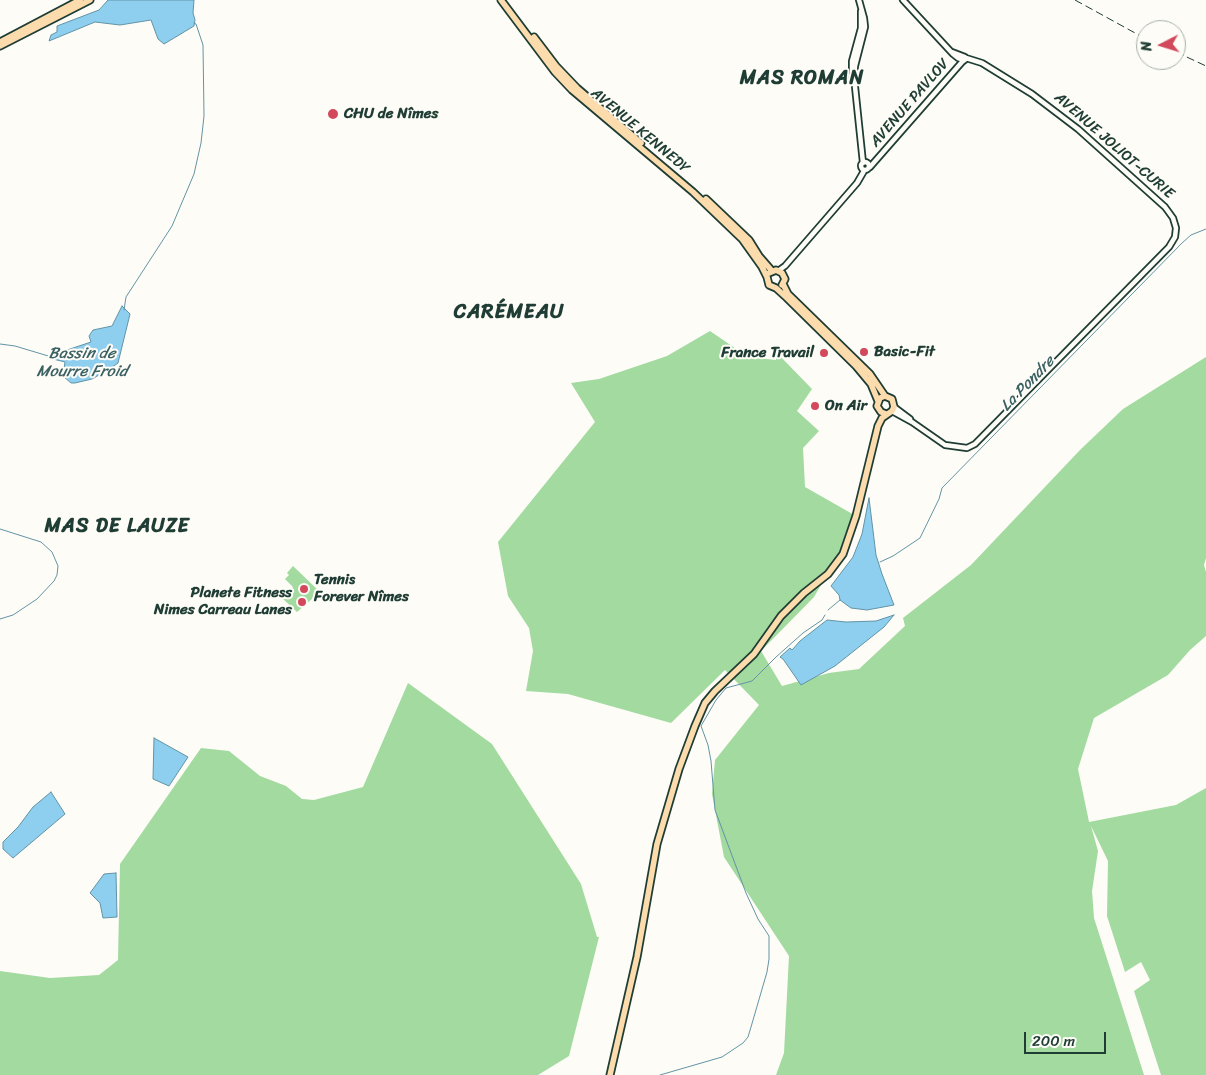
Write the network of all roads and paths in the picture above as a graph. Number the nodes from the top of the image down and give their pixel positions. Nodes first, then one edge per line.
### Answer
1 (80, 0) edge
2 (90, 0) edge
3 (502, 0) edge
4 (903, 0) edge
5 (859, 1) edge
6 (0, 42) edge
7 (0, 46) edge
8 (964, 58) junction
9 (868, 163) junction
10 (778, 272) junction
11 (767, 276) junction
12 (783, 284) junction
13 (776, 288) junction
14 (885, 396) junction
15 (878, 401) junction
16 (878, 410) junction
17 (890, 411) junction
18 (877, 431) junction
19 (610, 1075) edge

1 - 6 main road
2 - 7 main road
3 - 10 main road, AVENUE KENNEDY
3 - 11 main road, AVENUE KENNEDY
4 - 8 street, AVENUE JOLIOT-CURIE
5 - 9 street
8 - 9 street, AVENUE PAVLOV
8 - 17 street, AVENUE JOLIOT-CURIE
9 - 10 street, AVENUE PAVLOV
10 - 11 main road
10 - 12 main road
11 - 13 main road
12 - 13 main road
12 - 14 main road
13 - 15 main road
14 - 15 main road
14 - 17 main road
15 - 16 main road
16 - 17 main road
16 - 18 main road
17 - 18 main road
18 - 19 main road

